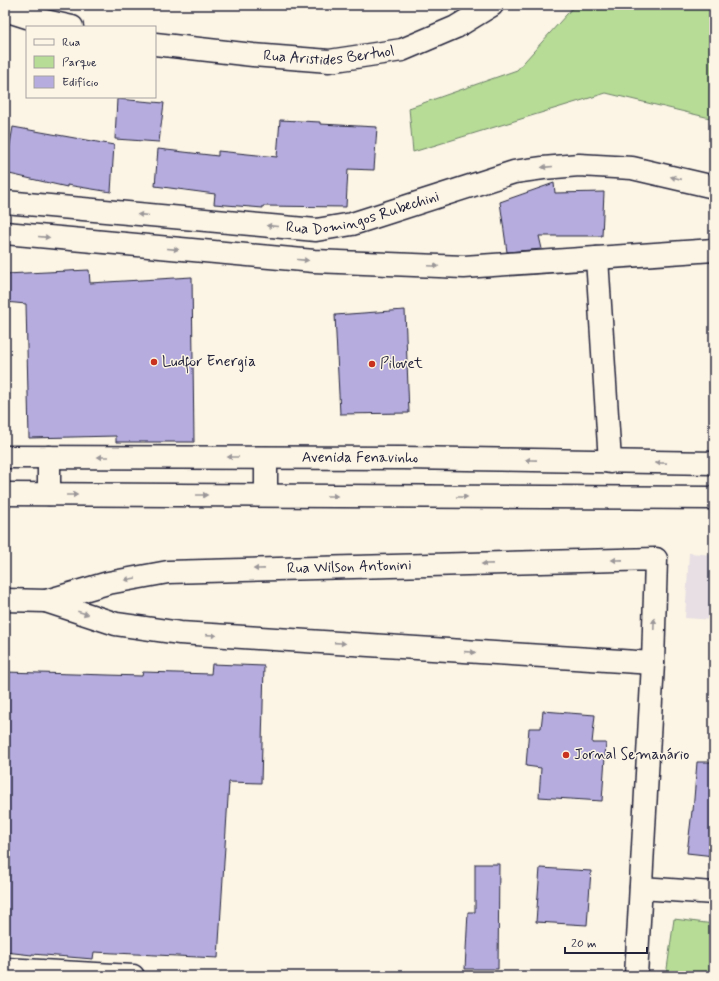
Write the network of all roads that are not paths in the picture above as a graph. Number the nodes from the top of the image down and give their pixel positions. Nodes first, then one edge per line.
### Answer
1 (492, 5) edge
2 (5, 10) edge
3 (68, 26) edge
4 (156, 44) edge
5 (714, 187) edge
6 (5, 202) edge
7 (5, 233) edge
8 (714, 250) edge
9 (597, 258) junction
10 (5, 457) edge
11 (49, 457) junction
12 (266, 458) junction
13 (610, 462) junction
14 (689, 463) junction
15 (714, 464) edge
16 (5, 494) edge
17 (48, 494) junction
18 (266, 495) junction
19 (689, 498) junction
20 (714, 498) edge
21 (5, 600) edge
22 (46, 601) junction
23 (653, 663) junction
24 (641, 888) junction
25 (714, 893) edge
26 (5, 969) edge
27 (133, 976) edge
28 (636, 976) edge

1 - 4 street, Rua Aristides Bertuol
2 - 3 street
5 -> 6 street, Rua Domingos Rubechini
7 -> 9 street
8 - 9 street
9 - 13 street
10 - 11 street, Avenida Fenavinho
12 -> 11 street, Avenida Fenavinho
11 - 17 street
13 -> 12 street, Avenida Fenavinho
12 - 18 street
14 -> 13 street, Avenida Fenavinho
14 - 15 street, Avenida Fenavinho
14 - 19 street
16 - 17 street
17 -> 18 street
18 -> 19 street
19 - 20 street
21 - 22 street, Rua Wilson Antonini
22 -> 23 street, Rua Wilson Antonini
23 -> 22 street, Rua Wilson Antonini
23 - 24 street
24 - 25 street
24 - 28 street
26 - 27 street

